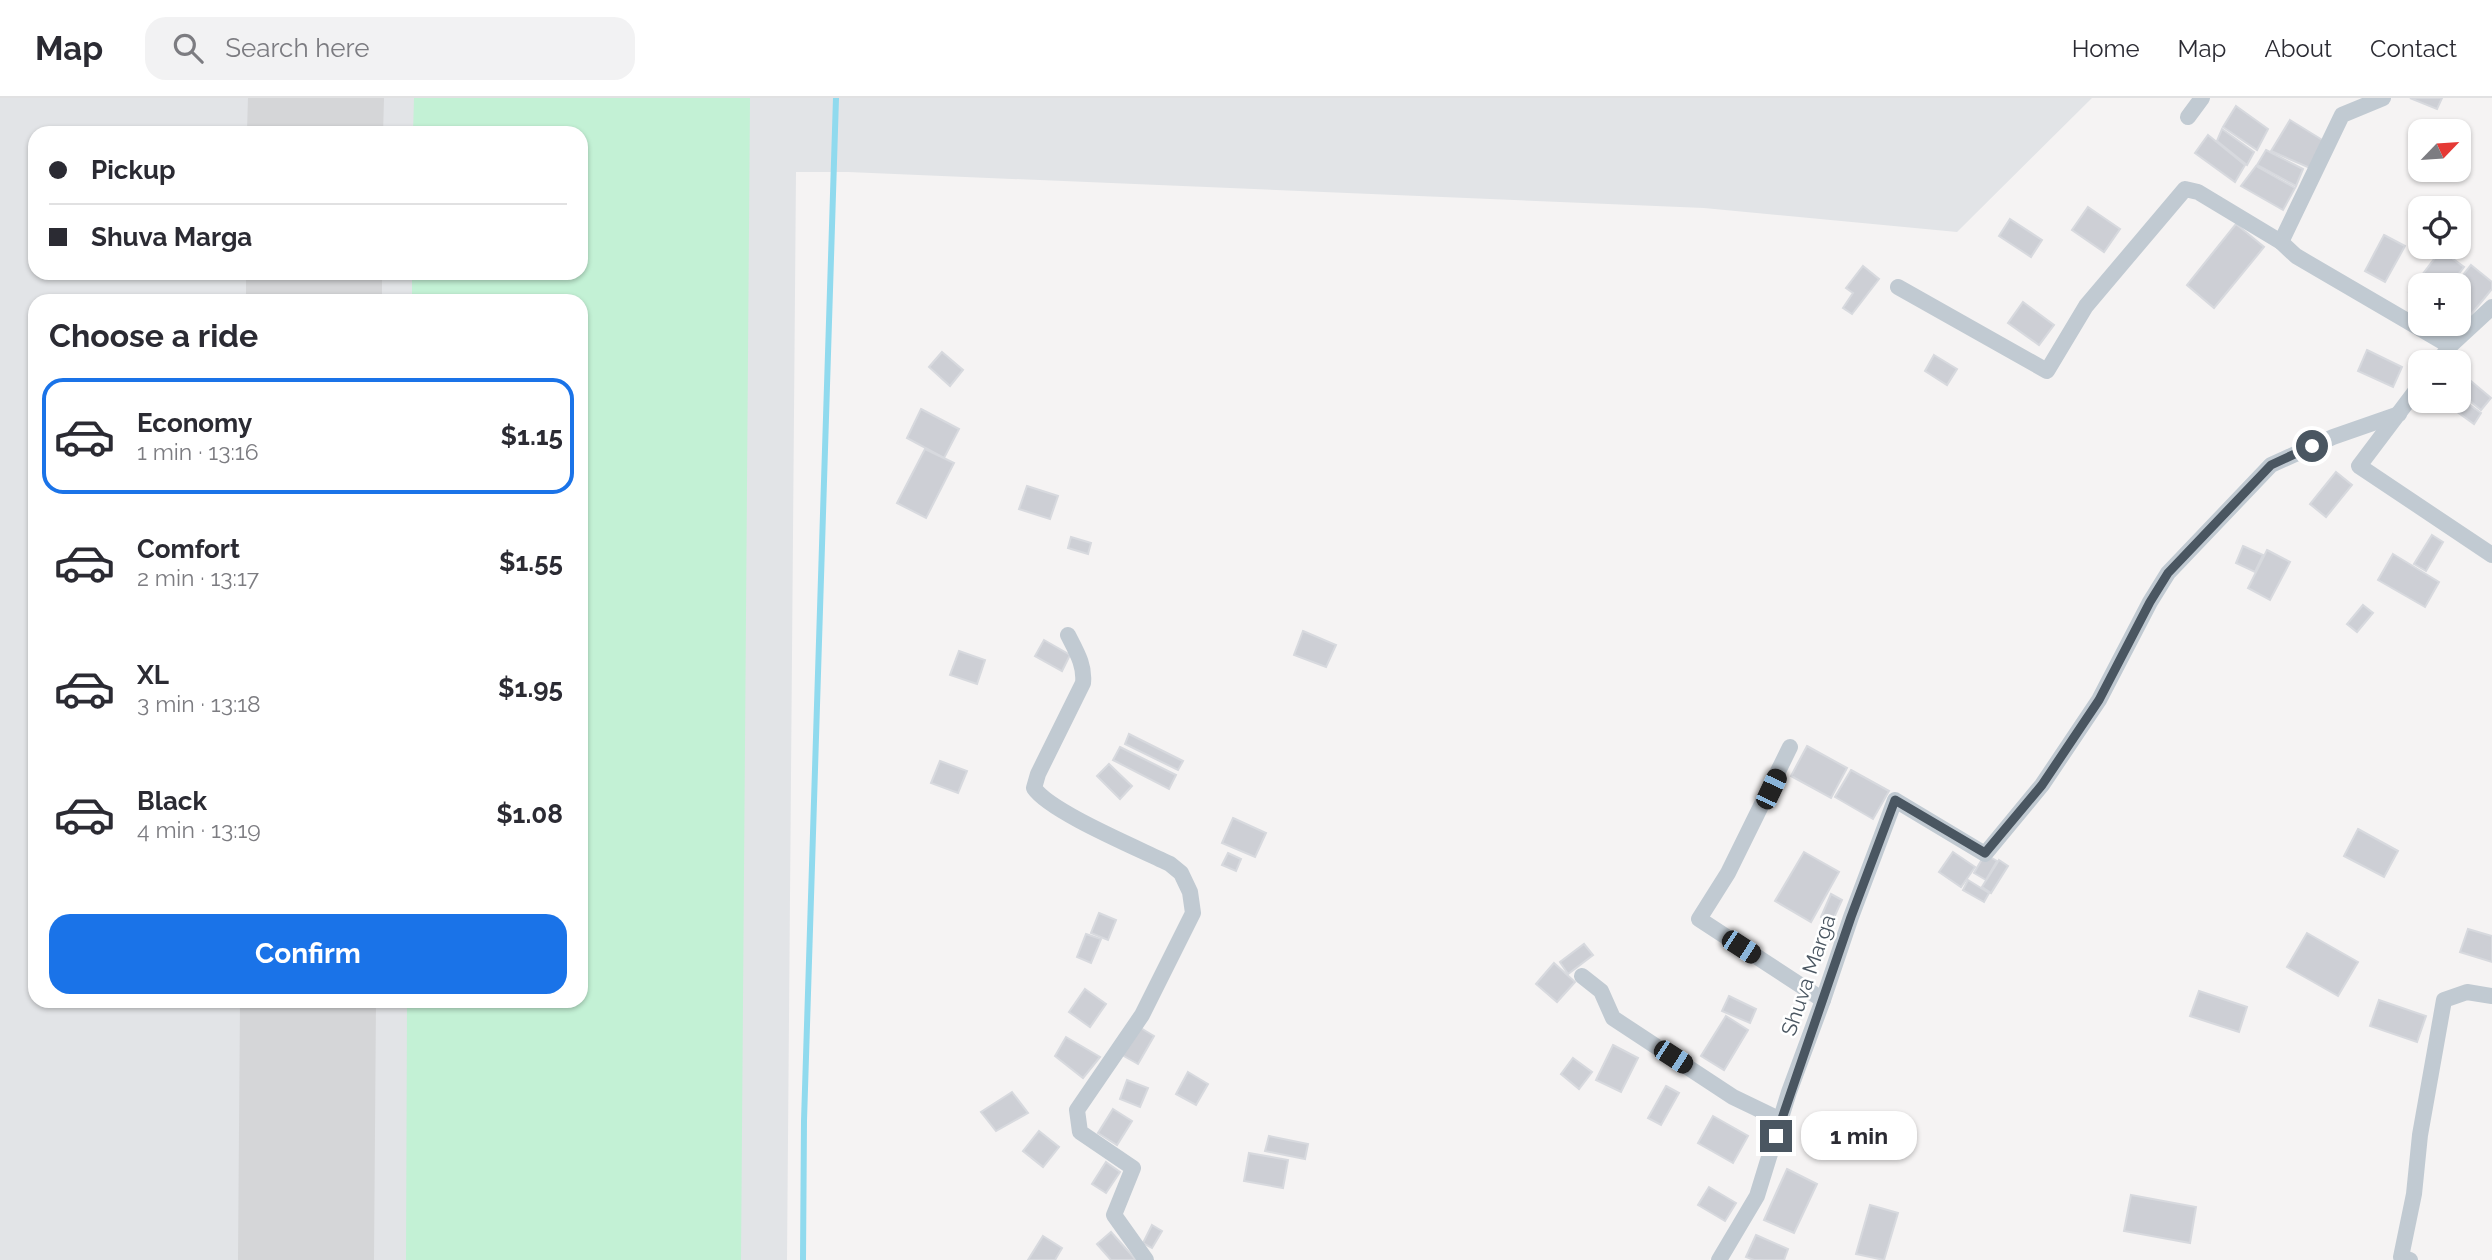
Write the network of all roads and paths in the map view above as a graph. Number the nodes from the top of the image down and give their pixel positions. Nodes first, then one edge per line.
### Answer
1 (2202, 98) edge
2 (2383, 98) edge
3 (2188, 117) dead end
4 (2281, 242) junction
5 (1898, 287) dead end
6 (2492, 307) edge
7 (2450, 346) junction
8 (2447, 350) edge
9 (2408, 402) edge
10 (2399, 414) junction
11 (2492, 555) edge
12 (1068, 635) dead end
13 (1790, 747) dead end
14 (1582, 976) dead end
15 (2492, 996) edge
16 (1823, 1000) junction
17 (1781, 1119) junction
18 (1146, 1260) edge
19 (1719, 1260) edge
20 (2410, 1260) edge

1 - 3 street
2 - 4 street
4 - 5 street
4 - 7 street
6 - 7 street
7 - 8 street
9 - 10 street
10 - 11 street
10 - 16 street, Shuva Marga
12 - 18 street
13 - 16 street
14 - 17 street
15 - 20 street
16 - 17 street, Shuva Marga
17 - 19 street, Shuva Marga

